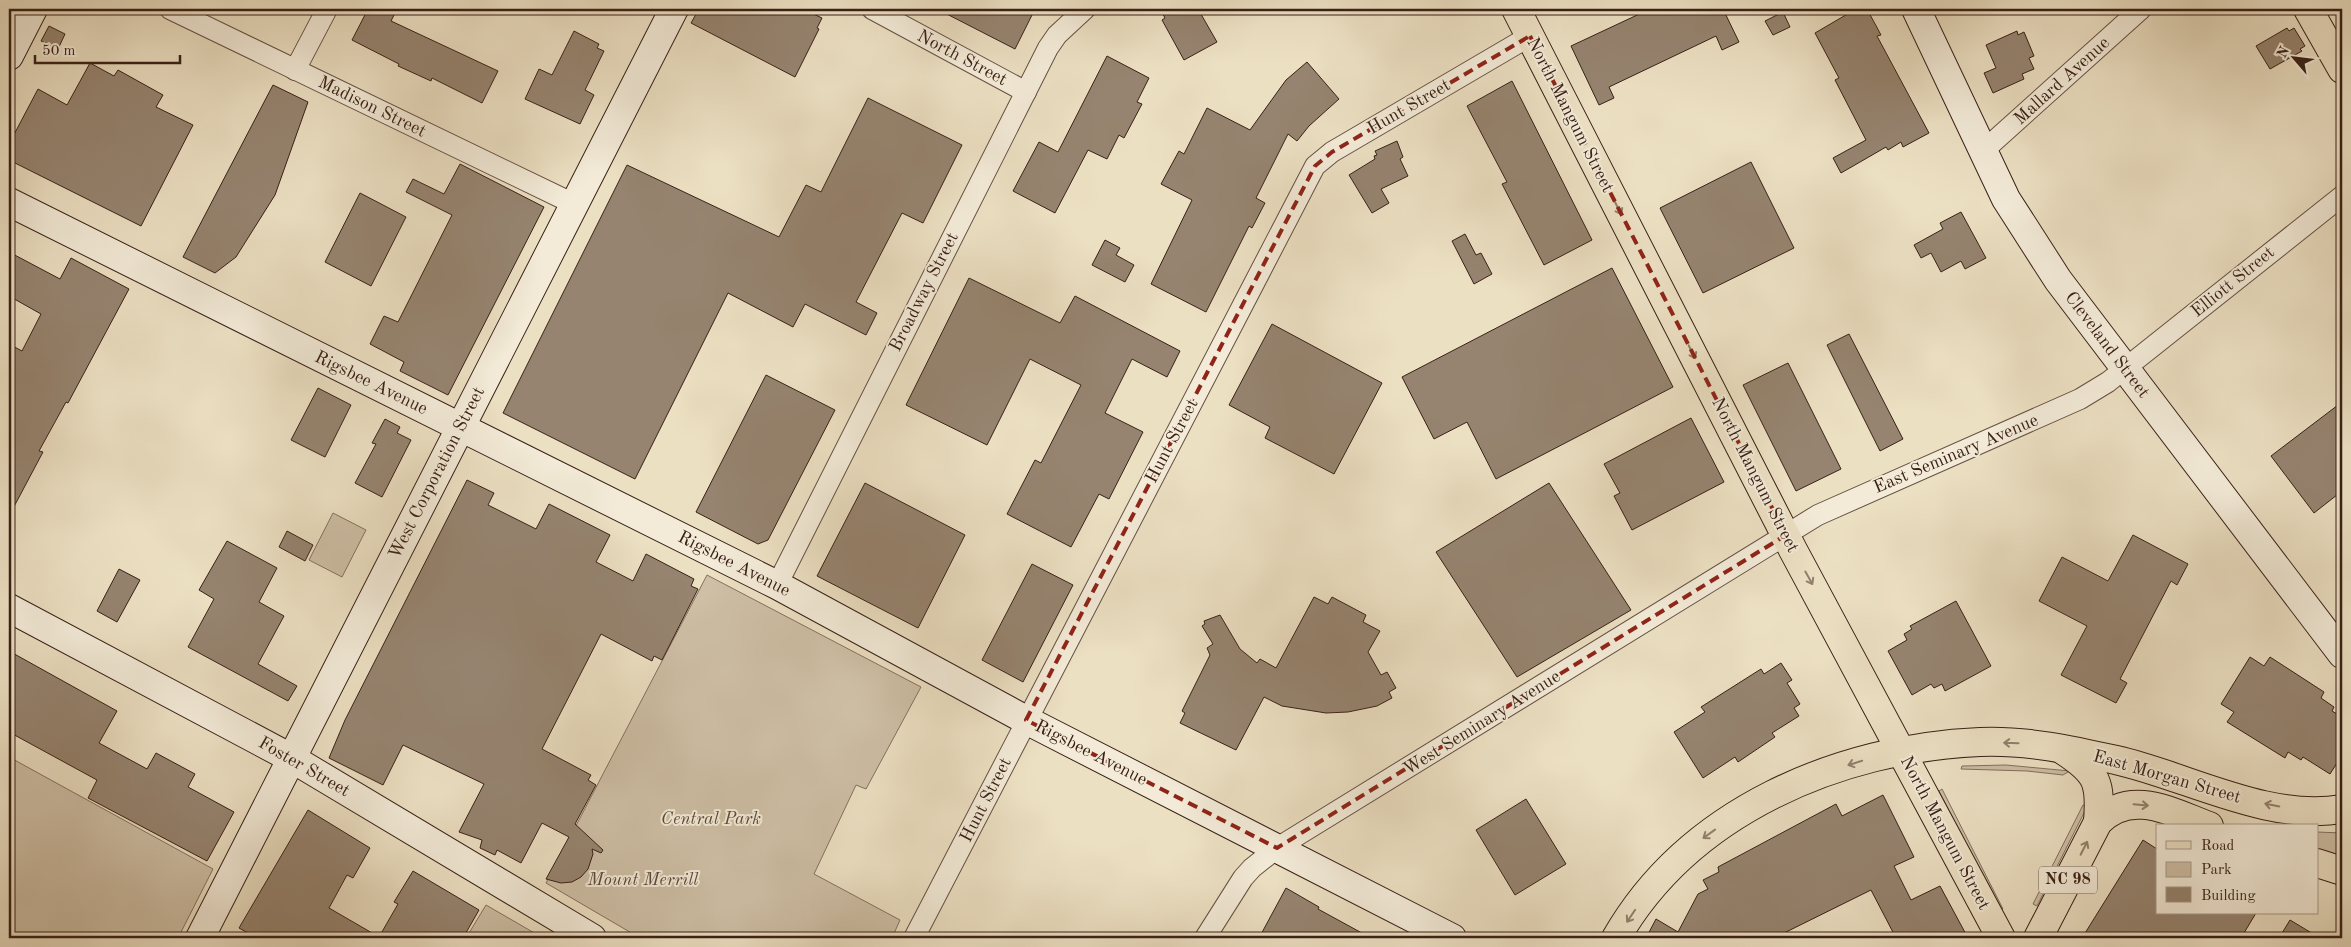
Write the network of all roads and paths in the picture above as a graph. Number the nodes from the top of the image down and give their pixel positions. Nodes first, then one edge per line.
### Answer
1 (33, 9) edge
2 (170, 9) edge
3 (327, 9) edge
4 (674, 9) edge
5 (872, 9) edge
6 (1085, 9) edge
7 (1516, 9) edge
8 (1916, 9) edge
9 (2141, 9) edge
10 (2308, 9) edge
11 (1530, 36) junction
12 (9, 56) edge
13 (2342, 69) edge
14 (295, 70) junction
15 (1026, 92) junction
16 (1982, 152) junction
17 (2342, 196) edge
18 (9, 202) edge
19 (574, 204) junction
20 (2124, 368) junction
21 (460, 427) junction
22 (1786, 535) junction
23 (777, 585) junction
24 (9, 608) edge
25 (2342, 654) edge
26 (1026, 720) junction
27 (2059, 748) junction
28 (1902, 751) junction
29 (290, 758) junction
30 (2335, 814) edge
31 (2098, 822) junction
32 (2203, 824) edge
33 (1277, 848) junction
34 (2318, 863) edge
35 (2342, 871) edge
36 (206, 936) edge
37 (592, 938) edge
38 (914, 938) edge
39 (1205, 938) edge
40 (1452, 938) edge
41 (1616, 938) edge
42 (2001, 938) edge
43 (2038, 938) edge

1 - 12 street
2 - 14 street, Madison Street
3 - 14 street
4 - 19 street, West Corporation Street
5 - 15 street, North Street
6 - 15 street, Broadway Street
7 - 11 main road, North Mangum Street
8 - 16 street, Cleveland Street
9 - 16 street, Mallard Avenue
10 - 13 main road
11 -> 22 main road, North Mangum Street
11 - 26 street, Hunt Street
14 - 19 street, Madison Street
15 - 23 street, Broadway Street
16 - 20 street, Cleveland Street
17 - 20 street, Elliott Street
18 - 21 street, Rigsbee Avenue
19 - 21 street, West Corporation Street
20 - 22 street, East Seminary Avenue
20 - 25 street, Cleveland Street
21 - 23 street, Rigsbee Avenue
21 - 29 street, West Corporation Street
22 -> 28 main road, North Mangum Street
22 - 33 street, West Seminary Avenue
23 - 26 street, Rigsbee Avenue
24 - 29 street, Foster Street
26 - 33 street, Rigsbee Avenue
26 - 38 street, Hunt Street
27 -> 28 main road, East Morgan Street
30 -> 27 main road, East Morgan Street
27 - 31 main road
28 -> 41 main road, East Morgan Street
28 - 42 main road, North Mangum Street
29 - 36 street, West Corporation Street
29 - 37 street, Foster Street
31 -> 32 main road, NC 98
43 -> 31 main road, NC 98
33 - 39 street, West Seminary Avenue
33 - 40 street, Rigsbee Avenue
34 - 35 main road

